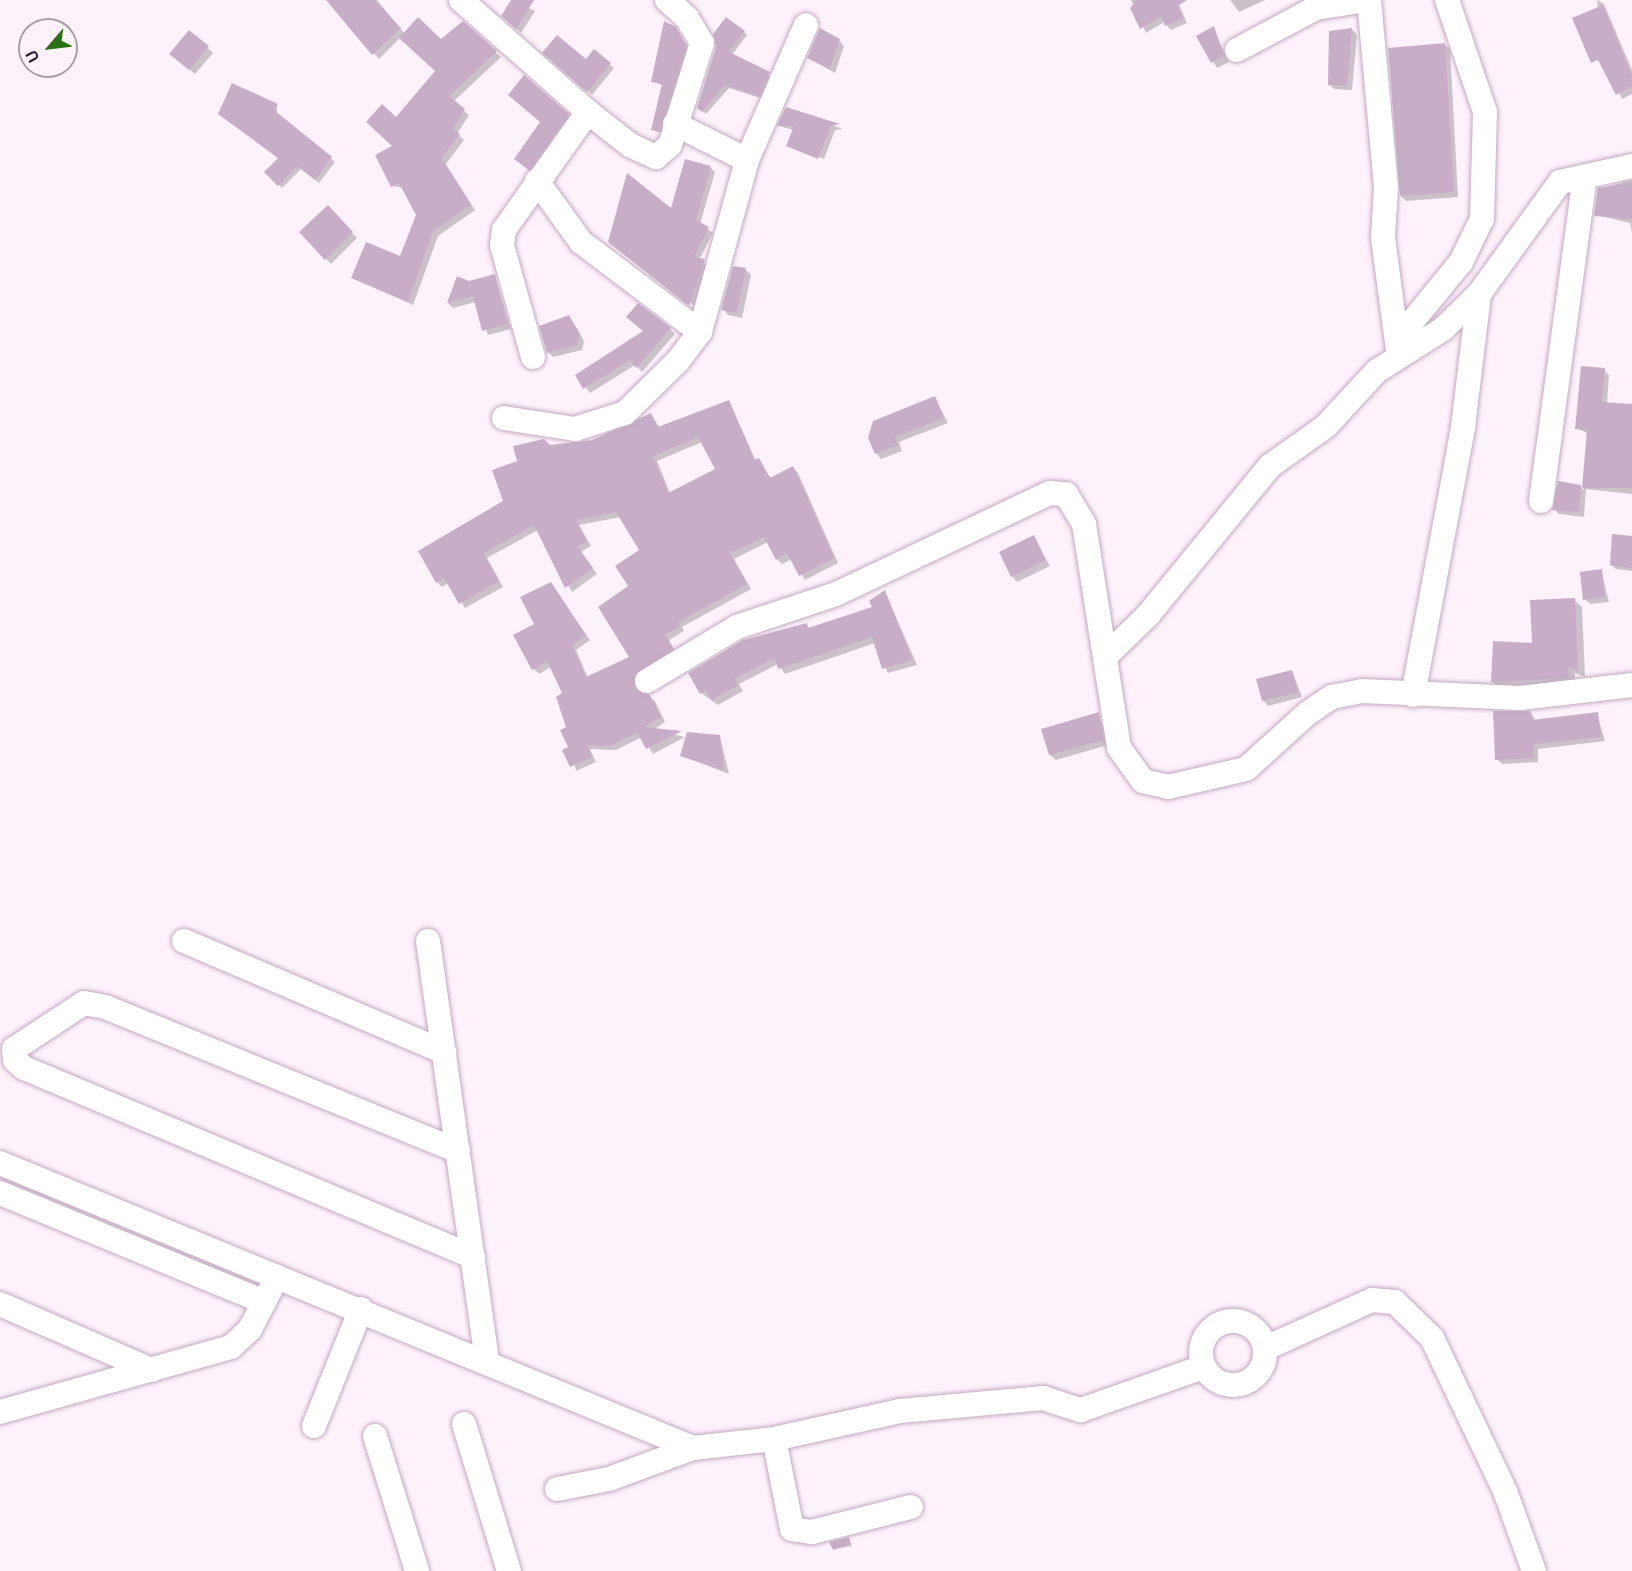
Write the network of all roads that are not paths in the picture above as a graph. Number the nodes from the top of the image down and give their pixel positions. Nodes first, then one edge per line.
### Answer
1 (461, 0) edge
2 (667, 0) edge
3 (1367, 0) edge
4 (1448, 0) edge
5 (1337, 3) edge
6 (806, 26) dead end
7 (1237, 50) dead end
8 (588, 112) junction
9 (675, 124) junction
10 (747, 160) junction
11 (1632, 166) edge
12 (1585, 177) junction
13 (537, 181) junction
14 (1479, 294) junction
15 (700, 332) junction
16 (1398, 348) junction
17 (533, 357) dead end
18 (504, 418) dead end
19 (1540, 501) dead end
20 (1105, 657) junction
21 (647, 681) dead end
22 (1632, 685) edge
23 (1413, 695) junction
24 (184, 941) dead end
25 (428, 941) dead end
26 (444, 1052) junction
27 (458, 1151) junction
28 (0, 1163) edge
29 (0, 1193) edge
30 (473, 1257) junction
31 (277, 1277) junction
32 (264, 1302) junction
33 (0, 1304) edge
34 (361, 1309) junction
35 (1266, 1348) junction
36 (487, 1361) junction
37 (1203, 1366) junction
38 (151, 1370) junction
39 (0, 1392) edge
40 (27, 1403) junction
41 (0, 1412) edge
42 (464, 1424) dead end
43 (314, 1426) dead end
44 (375, 1436) dead end
45 (774, 1439) junction
46 (693, 1448) junction
47 (557, 1489) dead end
48 (911, 1507) dead end
49 (417, 1571) edge
50 (509, 1571) edge
51 (1534, 1571) edge

1 - 8 street
2 - 9 street
3 - 5 street
3 - 16 street
4 - 16 street
5 - 7 street
6 - 10 street
8 - 9 street
8 - 13 street
9 - 10 street
10 - 15 street
11 - 12 street
12 - 14 street
12 - 19 street
13 - 15 street
13 - 17 street
14 - 16 street
14 - 23 street
15 - 18 street
16 - 20 street
20 - 21 street
20 - 23 street
22 - 23 street
24 - 26 street
25 - 26 street
26 - 27 street
27 - 30 street
27 - 30 street
28 - 31 street
29 - 32 street
30 - 36 street
31 - 32 street
31 - 34 street
32 - 38 street
33 - 38 street
34 - 36 street
34 - 43 street
35 - 37 street
35 - 37 street
35 - 51 street
36 - 46 street
37 - 45 street
38 - 40 street
39 - 40 street
40 - 41 street
42 - 50 street
44 - 49 street
45 - 46 street
45 - 48 street
46 - 47 street

